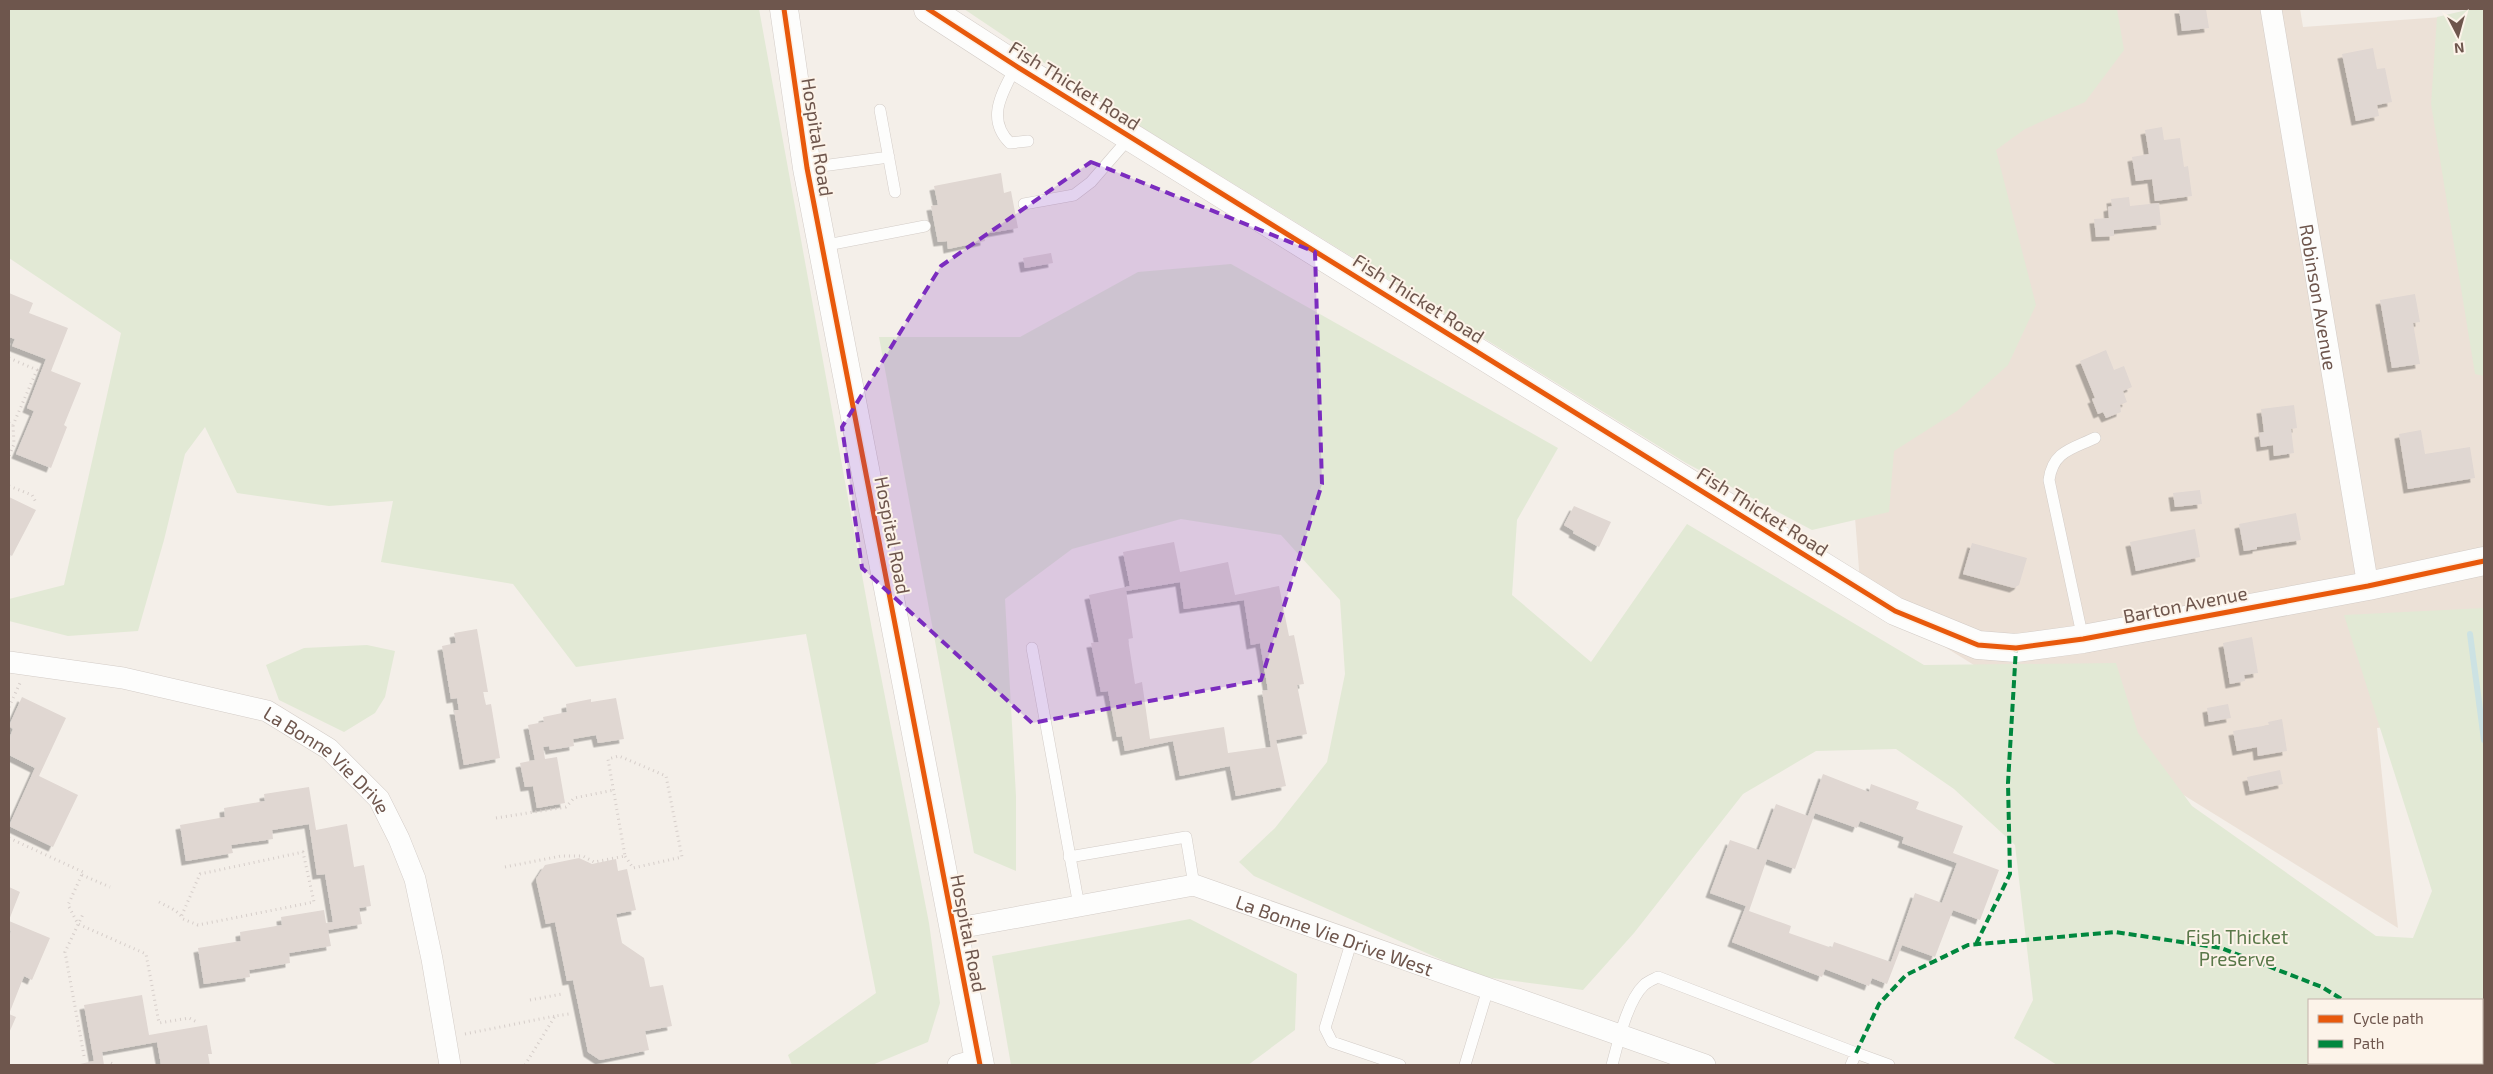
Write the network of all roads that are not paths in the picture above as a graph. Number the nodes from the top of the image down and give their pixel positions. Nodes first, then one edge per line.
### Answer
1 (784, 9) edge
2 (928, 9) edge
3 (2271, 9) edge
4 (1016, 66) junction
5 (880, 110) dead end
6 (1130, 137) junction
7 (1028, 141) dead end
8 (889, 156) junction
9 (807, 168) junction
10 (895, 192) dead end
11 (1024, 204) dead end
12 (925, 226) dead end
13 (822, 246) junction
14 (2095, 438) dead end
15 (2484, 561) edge
16 (2368, 586) junction
17 (1895, 611) joint
18 (2083, 639) junction
19 (1032, 648) dead end
20 (9, 662) edge
21 (1069, 857) junction
22 (1194, 885) junction
23 (1079, 906) junction
24 (953, 929) junction
25 (1352, 940) junction
26 (1488, 989) junction
27 (1620, 1035) junction
28 (1856, 1053) junction
29 (972, 1063) edge
30 (450, 1065) edge
31 (1400, 1065) edge
32 (1465, 1065) edge
33 (1612, 1065) edge
34 (1705, 1065) edge
35 (1852, 1065) edge
36 (1889, 1065) edge

1 - 9 street, Hospital Road
2 - 4 street, Fish Thicket Road
3 - 16 street, Robinson Avenue
4 - 6 street, Fish Thicket Road
4 - 7 lane
5 - 8 lane
6 - 11 lane
6 - 17 street, Fish Thicket Road
8 - 9 lane
8 - 10 lane
9 - 13 street, Hospital Road
12 - 13 lane
13 - 24 street, Hospital Road
14 - 18 lane
15 - 16 street, Barton Avenue
16 - 18 street, Barton Avenue
17 - 18 street, Barton Avenue
19 - 21 lane
20 - 30 street, La Bonne Vie Drive
21 - 22 lane
21 - 23 lane
22 - 23 street, La Bonne Vie Drive West
22 - 25 street, La Bonne Vie Drive West
23 - 24 street, La Bonne Vie Drive West
24 - 29 street, Hospital Road
25 - 26 street, La Bonne Vie Drive West
25 - 31 lane
26 - 27 street, La Bonne Vie Drive West
26 - 32 lane
27 - 28 lane
27 - 33 lane
27 - 34 street, La Bonne Vie Drive West
28 - 35 lane
28 - 36 lane

